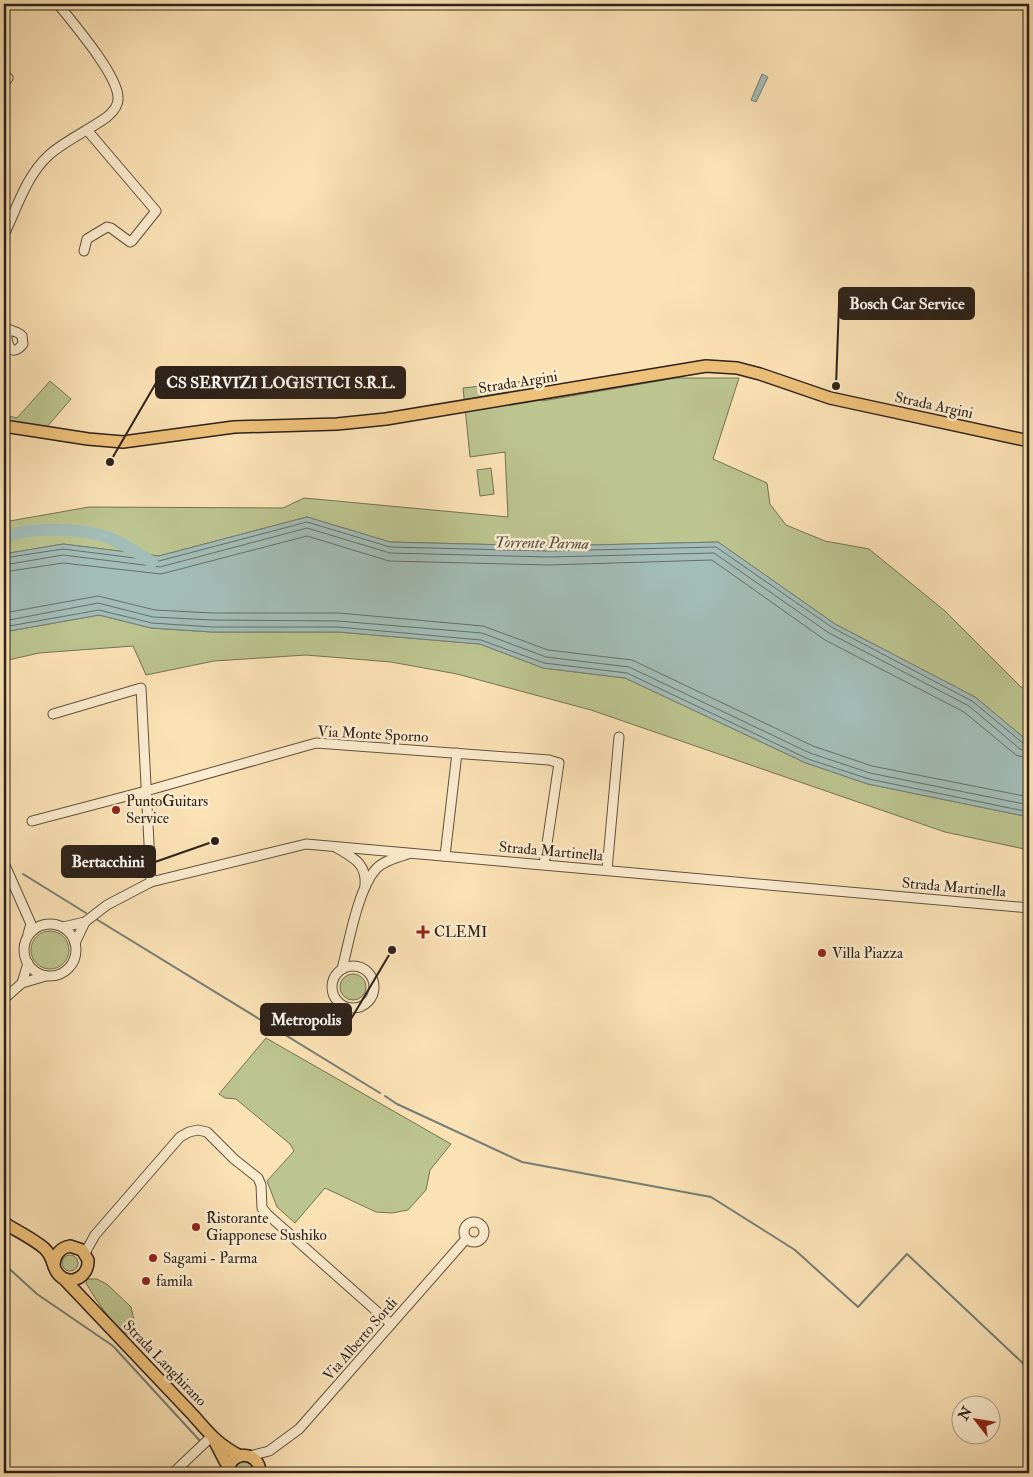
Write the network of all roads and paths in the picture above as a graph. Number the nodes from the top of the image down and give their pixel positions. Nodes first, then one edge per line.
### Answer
1 (58, 4) edge
2 (87, 130) junction
3 (4, 235) edge
4 (84, 251) dead end
5 (4, 426) edge
6 (1029, 441) edge
7 (53, 714) dead end
8 (618, 737) dead end
9 (457, 753) junction
10 (146, 791) junction
11 (32, 821) dead end
12 (334, 846) junction
13 (372, 849) junction
14 (409, 853) junction
15 (446, 856) junction
16 (4, 863) edge
17 (544, 864) junction
18 (362, 866) junction
19 (376, 868) junction
20 (607, 870) junction
21 (151, 882) junction
22 (365, 889) junction
23 (23, 906) junction
24 (1029, 908) edge
25 (85, 922) junction
26 (52, 924) junction
27 (63, 928) junction
28 (27, 937) junction
29 (75, 943) junction
30 (347, 953) junction
31 (28, 964) junction
32 (358, 967) junction
33 (342, 969) junction
34 (46, 976) junction
35 (22, 983) junction
36 (4, 999) edge
37 (4, 1223) edge
38 (24, 1235) junction
39 (95, 1235) junction
40 (466, 1239) dead end
41 (70, 1246) junction
42 (85, 1252) junction
43 (54, 1266) junction
44 (64, 1278) junction
45 (77, 1279) junction
46 (95, 1312) junction
47 (391, 1324) junction
48 (212, 1437) junction
49 (269, 1451) junction
50 (245, 1456) junction
51 (228, 1470) edge
52 (260, 1471) edge
53 (173, 1473) edge

1 - 2 street
2 - 3 street
2 - 4 street
5 - 6 main road, Strada Argini
7 - 10 street
8 - 20 street
9 - 10 street, Via Monte Sporno
9 - 15 street
9 - 17 street, Via Monte Sporno
10 - 11 street, Via Monte Sporno
10 - 21 street
12 - 13 street, Strada Martinella
12 - 18 street
12 - 21 street, Strada Martinella
13 - 14 street, Strada Martinella
13 - 18 street
13 - 19 street
14 - 15 street, Strada Martinella
14 - 19 street
15 - 17 street, Strada Martinella
16 - 23 street
17 - 20 street, Strada Martinella
18 - 22 street
19 - 22 street
20 - 24 street, Strada Martinella
21 - 25 street, Strada Martinella
22 - 30 street
23 - 26 street
23 - 28 street
25 - 27 street, Strada Martinella
25 - 29 street, Strada Martinella
26 - 27 street
26 - 28 street
27 - 29 street
28 - 31 street
29 - 34 street, Strada Martinella
30 - 32 street
30 - 33 street
31 - 34 street
31 - 35 street
32 - 33 street
32 - 33 street
34 - 35 street, Strada Martinella
35 - 36 street, Strada Martinella
37 - 38 main road, Strada Langhirano
38 - 41 main road, Strada Langhirano
38 - 43 main road, Strada Langhirano
39 - 41 street
39 - 42 street
39 - 47 street
40 - 47 street, Via Alberto Sordi
41 - 42 main road, Strada Langhirano
41 - 43 main road
42 - 45 main road
43 - 44 main road, Strada Langhirano
44 - 45 main road
44 - 46 main road, Strada Langhirano
45 - 46 main road, Strada Langhirano
46 - 48 main road, Strada Langhirano
47 - 49 street, Via Alberto Sordi
48 - 50 main road, Strada Langhirano
48 - 51 main road, Strada Langhirano
48 - 53 street
49 - 50 street, Via Alberto Sordi
49 - 52 street, Via Alberto Sordi
50 - 51 main road, Strada Langhirano
50 - 52 main road, Strada Langhirano

